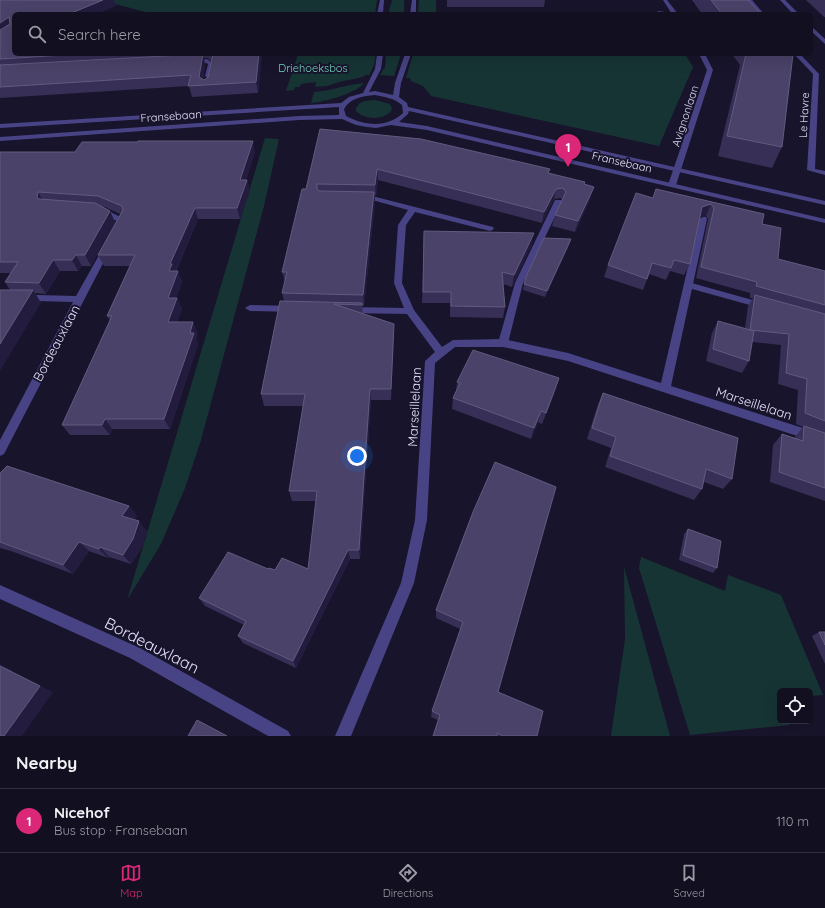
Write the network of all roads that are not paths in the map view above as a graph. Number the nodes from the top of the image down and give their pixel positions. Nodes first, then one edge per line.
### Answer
1 (382, 0) edge
2 (414, 0) edge
3 (665, 0) edge
4 (749, 0) edge
5 (782, 0) edge
6 (380, 12) edge
7 (413, 12) edge
8 (673, 12) edge
9 (759, 12) edge
10 (794, 12) edge
11 (813, 30) edge
12 (825, 42) edge
13 (380, 56) edge
14 (407, 56) edge
15 (703, 56) edge
16 (799, 56) edge
17 (183, 62) edge
18 (207, 82) edge
19 (364, 94) junction
20 (396, 97) junction
21 (342, 104) junction
22 (406, 108) junction
23 (343, 117) junction
24 (390, 123) junction
25 (0, 126) edge
26 (0, 139) edge
27 (678, 169) junction
28 (825, 173) edge
29 (672, 185) junction
30 (353, 198) edge
31 (558, 202) edge
32 (825, 203) edge
33 (414, 208) junction
34 (95, 209) edge
35 (703, 219) edge
36 (825, 222) edge
37 (120, 223) edge
38 (490, 229) dead end
39 (111, 240) edge
40 (688, 285) junction
41 (0, 297) edge
42 (79, 299) junction
43 (250, 308) dead end
44 (772, 308) edge
45 (298, 309) edge
46 (338, 310) edge
47 (410, 311) junction
48 (503, 343) junction
49 (442, 352) junction
50 (666, 389) junction
51 (825, 440) edge
52 (0, 451) edge
53 (0, 592) edge
54 (283, 736) edge
55 (343, 736) edge

1 - 6 street
2 - 7 street
3 - 8 street
4 - 9 street
5 - 10 street
11 - 12 street
13 - 19 street
14 - 20 street
15 - 27 street, Avignonlaan
16 - 28 street, Le Havre
17 - 18 street
19 - 20 street
19 - 21 street
20 - 22 street
21 - 23 street
21 - 25 street, Fransebaan
22 - 24 street
22 - 27 street, Fransebaan
23 - 24 street, Fransebaan
23 - 26 street, Fransebaan
24 - 29 street, Fransebaan
27 - 29 street, Avignonlaan
27 - 32 street, Fransebaan
29 - 36 street, Fransebaan
30 - 33 street
31 - 48 street
33 - 38 street
33 - 47 street
34 - 37 street
35 - 40 street
39 - 42 street, Bordeauxlaan
40 - 44 street
40 - 50 street
41 - 42 street, Bordeauxlaan
42 - 52 street, Bordeauxlaan
43 - 45 street
46 - 47 street
47 - 49 street
48 - 49 street, Marseillelaan
48 - 50 street, Marseillelaan
49 - 55 street, Marseillelaan
50 - 51 street, Marseillelaan
53 - 54 street, Bordeauxlaan

